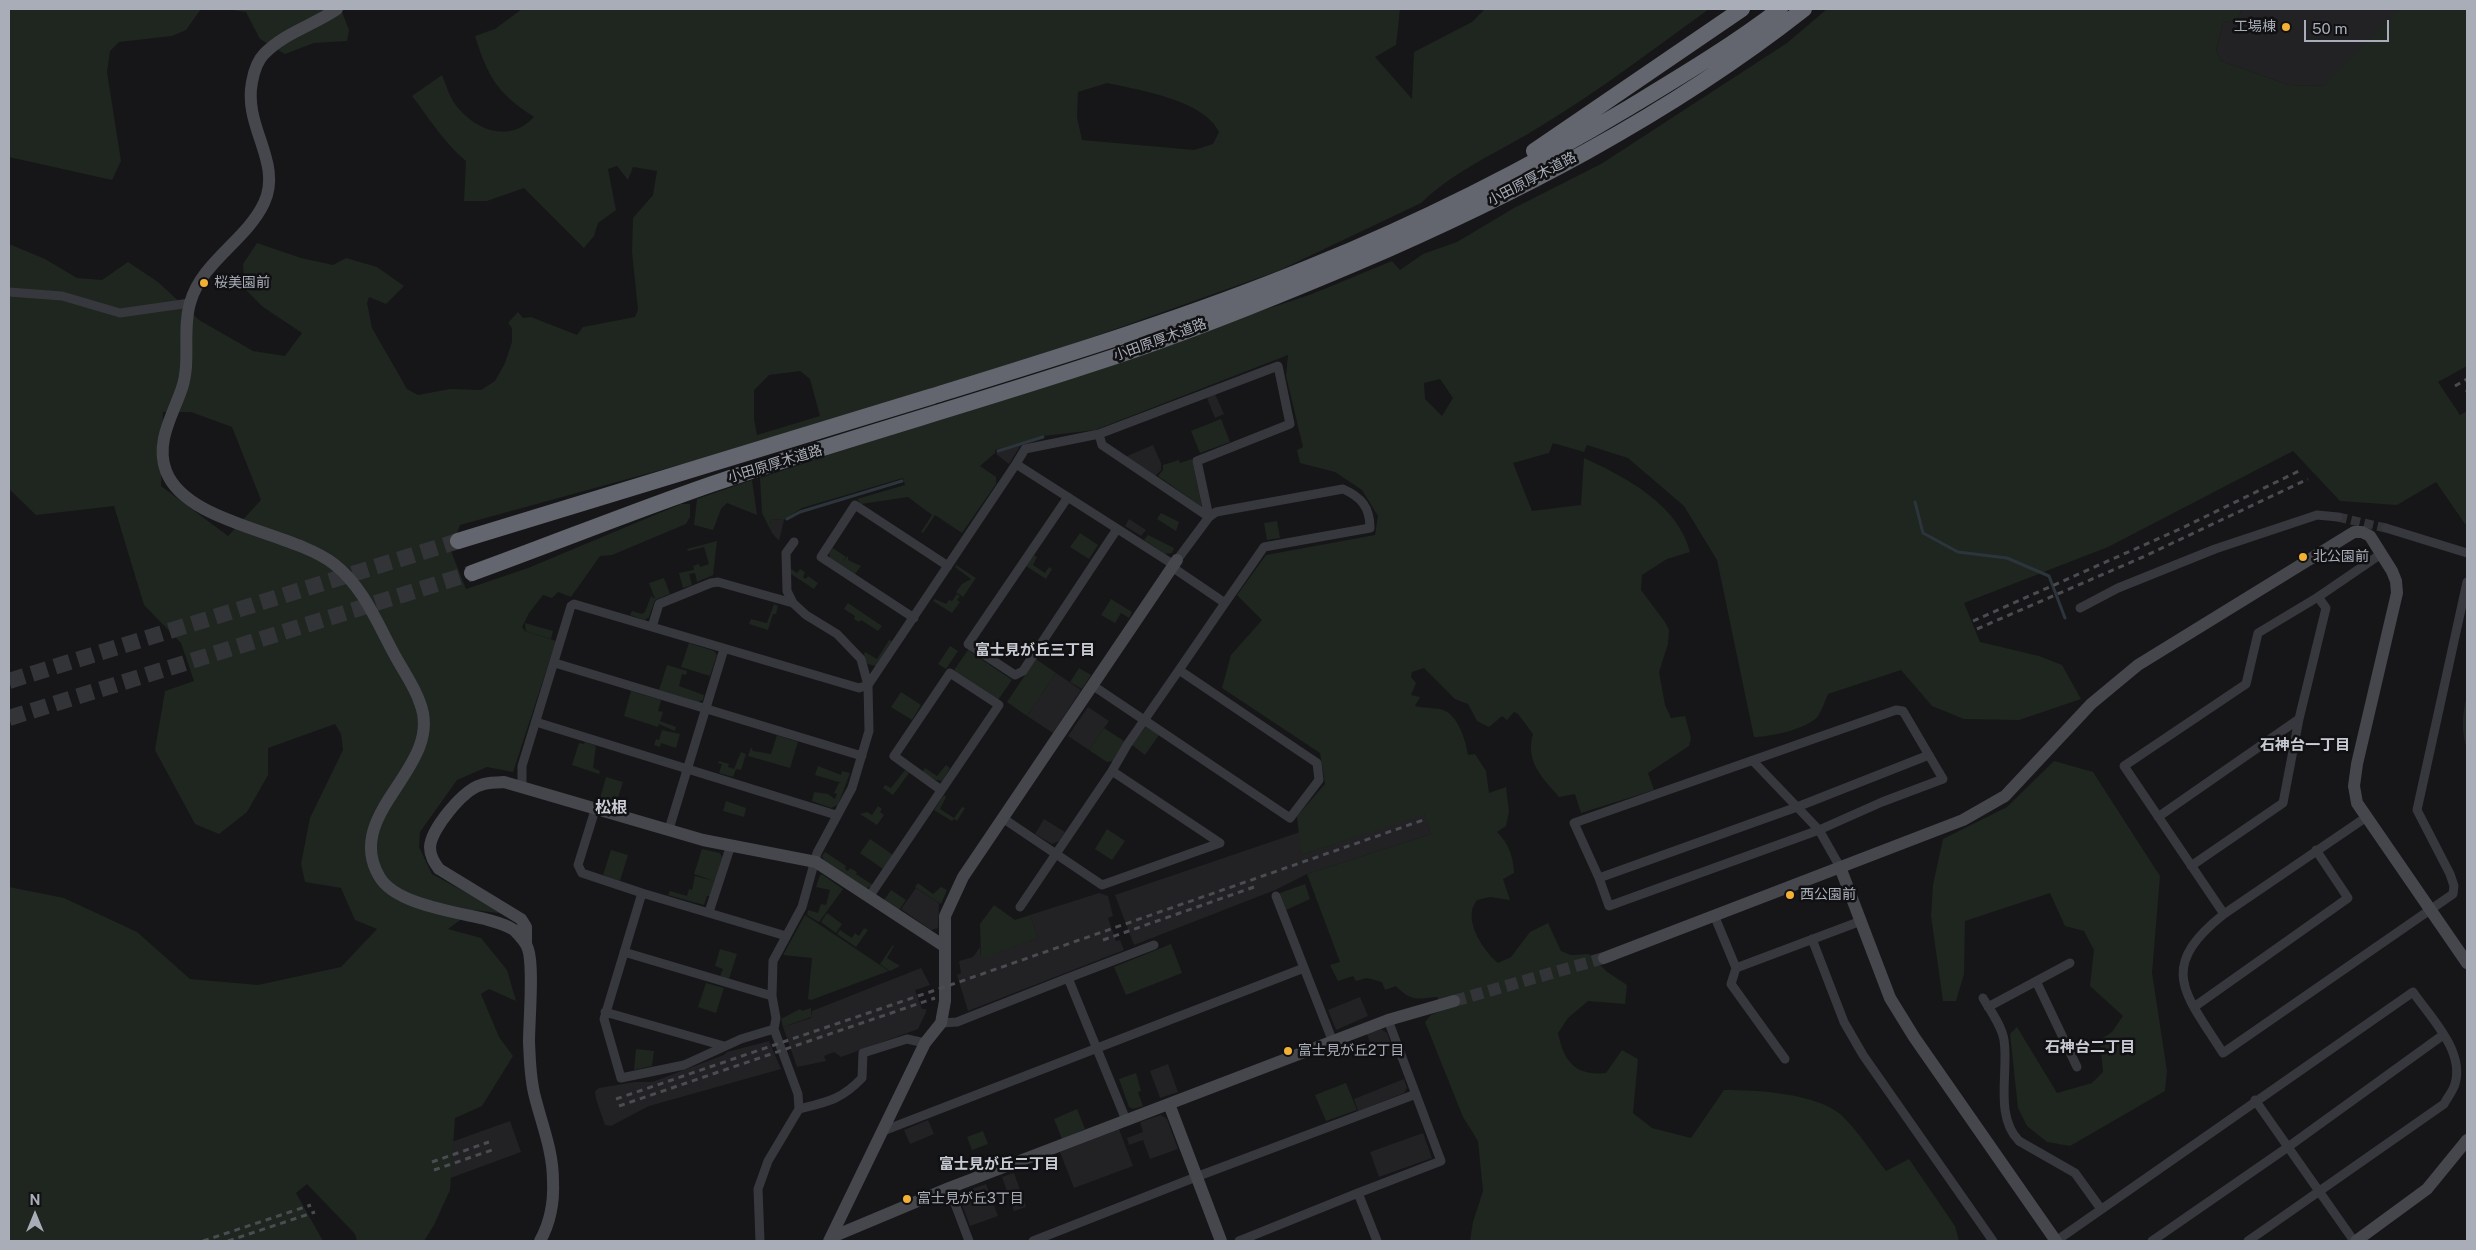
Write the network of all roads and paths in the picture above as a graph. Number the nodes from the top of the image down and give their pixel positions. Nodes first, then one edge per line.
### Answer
1 (337, 9) edge
2 (1742, 9) edge
3 (1780, 9) edge
4 (1804, 9) edge
5 (1462, 200) junction
6 (9, 292) edge
7 (190, 303) junction
8 (1100, 434) junction
9 (1016, 464) junction
10 (1068, 497) junction
11 (1209, 517) junction
12 (2338, 517) tunnel mouth
13 (2386, 528) tunnel mouth
14 (1117, 529) junction
15 (458, 542) tunnel mouth
16 (794, 542) dead end
17 (2467, 553) edge
18 (2381, 554) junction
19 (1174, 564) junction
20 (948, 566) junction
21 (472, 573) tunnel mouth
22 (2467, 582) edge
23 (2318, 598) junction
24 (1225, 602) junction
25 (793, 603) junction
26 (2080, 608) dead end
27 (914, 618) junction
28 (652, 627) junction
29 (724, 649) junction
30 (555, 663) junction
31 (1179, 670) junction
32 (868, 685) junction
33 (1092, 685) junction
34 (707, 709) junction
35 (2299, 719) junction
36 (1145, 720) junction
37 (536, 722) junction
38 (1929, 755) junction
39 (862, 756) junction
40 (1754, 762) junction
41 (688, 769) junction
42 (1112, 771) junction
43 (522, 787) junction
44 (941, 790) junction
45 (1797, 806) junction
46 (596, 808) junction
47 (836, 815) junction
48 (2158, 817) junction
49 (2365, 818) junction
50 (1004, 819) junction
51 (669, 830) junction
52 (1819, 830) junction
53 (731, 845) junction
54 (2316, 850) junction
55 (1056, 855) junction
56 (816, 862) junction
57 (2191, 866) junction
58 (1840, 867) junction
59 (1599, 878) junction
60 (642, 893) junction
61 (1276, 896) dead end
62 (870, 897) junction
63 (1020, 907) dead end
64 (2430, 909) junction
65 (709, 912) junction
66 (1714, 914) junction
67 (2224, 914) junction
68 (1861, 922) junction
69 (786, 936) junction
70 (1812, 939) junction
71 (526, 943) junction
72 (1154, 945) dead end
73 (944, 946) junction
74 (624, 952) junction
75 (1604, 958) tunnel mouth
76 (2070, 963) dead end
77 (2467, 963) edge
78 (1304, 968) junction
79 (1736, 968) junction
80 (1068, 978) junction
81 (2036, 981) junction
82 (772, 996) junction
83 (1454, 1001) tunnel mouth
84 (2194, 1007) junction
85 (605, 1012) junction
86 (1388, 1020) junction
87 (941, 1023) junction
88 (774, 1029) junction
89 (2443, 1035) junction
90 (1333, 1042) junction
91 (925, 1043) junction
92 (724, 1046) junction
93 (1096, 1047) junction
94 (1785, 1059) dead end
95 (2077, 1067) dead end
96 (1416, 1094) junction
97 (2255, 1100) junction
98 (1169, 1104) junction
99 (799, 1109) junction
100 (1126, 1120) junction
101 (883, 1131) junction
102 (2467, 1140) edge
103 (2288, 1148) junction
104 (1196, 1177) junction
105 (949, 1188) junction
106 (2320, 1192) junction
107 (1358, 1193) junction
108 (2101, 1209) junction
109 (830, 1239) edge
110 (540, 1241) edge
111 (760, 1241) edge
112 (969, 1241) edge
113 (1033, 1241) edge
114 (1221, 1241) edge
115 (1239, 1241) edge
116 (1377, 1241) edge
117 (1992, 1241) edge
118 (2056, 1241) edge
119 (2152, 1241) edge
120 (2248, 1241) edge
121 (2355, 1241) edge

1 - 7 street
2 - 5 highway
3 - 5 highway, 小田原厚木道路
4 - 21 highway, 小田原厚木道路
5 - 15 highway, 小田原厚木道路
6 - 7 street
7 - 71 street
8 - 9 street
8 - 11 street
8 - 11 street
9 - 10 street
9 - 20 street
10 - 14 street
10 - 14 street
11 - 19 street
11 - 24 street
12 - 26 street
13 - 17 street
14 - 19 street
16 - 25 street
18 - 23 street
18 - 49 street
18 - 58 street
19 - 24 street
19 - 33 street
20 - 27 street
20 - 27 street
22 - 64 street
23 - 35 street
23 - 48 street
24 - 31 street
25 - 28 street
25 - 32 street
27 - 32 street
28 - 29 street
28 - 30 street
29 - 32 street
29 - 34 street
30 - 34 street
30 - 37 street
31 - 36 street
31 - 36 street
32 - 39 street
33 - 36 street
33 - 50 street
34 - 39 street
34 - 41 street
35 - 48 street
35 - 57 street
36 - 42 street
37 - 41 street
37 - 43 street
38 - 40 street
38 - 45 street
38 - 52 street
39 - 47 street
40 - 45 street
40 - 59 street
41 - 47 street
41 - 51 street
42 - 55 street
42 - 55 street
43 - 46 street
43 - 71 street
44 - 44 street
44 - 62 street
45 - 52 street
45 - 59 street
46 - 51 street
46 - 60 street
47 - 56 street
48 - 57 street
49 - 54 street
49 - 64 street
50 - 55 street
50 - 73 street
51 - 53 street
52 - 58 street
52 - 59 street
53 - 56 street
53 - 65 street
54 - 67 street
54 - 84 street
55 - 63 street
56 - 62 street
56 - 69 street
57 - 67 street
58 - 66 street
58 - 68 street
60 - 65 street
60 - 74 street
61 - 78 street
62 - 73 street
64 - 77 street
64 - 84 street
65 - 69 street
66 - 75 street
66 - 79 street
67 - 84 street
68 - 70 street
68 - 118 street
69 - 82 street
70 - 79 street
70 - 117 street
71 - 110 street
72 - 80 street
73 - 87 street
74 - 82 street
74 - 85 street
76 - 81 street
78 - 90 street
78 - 93 street
79 - 94 street
80 - 87 street
80 - 93 street
81 - 95 street
81 - 108 street
82 - 88 street
83 - 86 street
85 - 92 street
85 - 92 street
86 - 90 street
86 - 96 street
87 - 91 street
88 - 92 street
88 - 99 street
89 - 97 street
89 - 103 street
89 - 106 street
90 - 98 street
91 - 99 street
91 - 101 street
93 - 100 street
93 - 101 street
96 - 104 street
96 - 107 street
97 - 103 street
97 - 108 street
98 - 100 street
98 - 104 street
99 - 111 street
100 - 105 street
101 - 109 street
102 - 121 street
103 - 106 street
103 - 119 street
104 - 113 street
104 - 114 street
105 - 109 street
105 - 112 street
106 - 120 street
106 - 121 street
107 - 115 street
107 - 116 street
108 - 118 street

